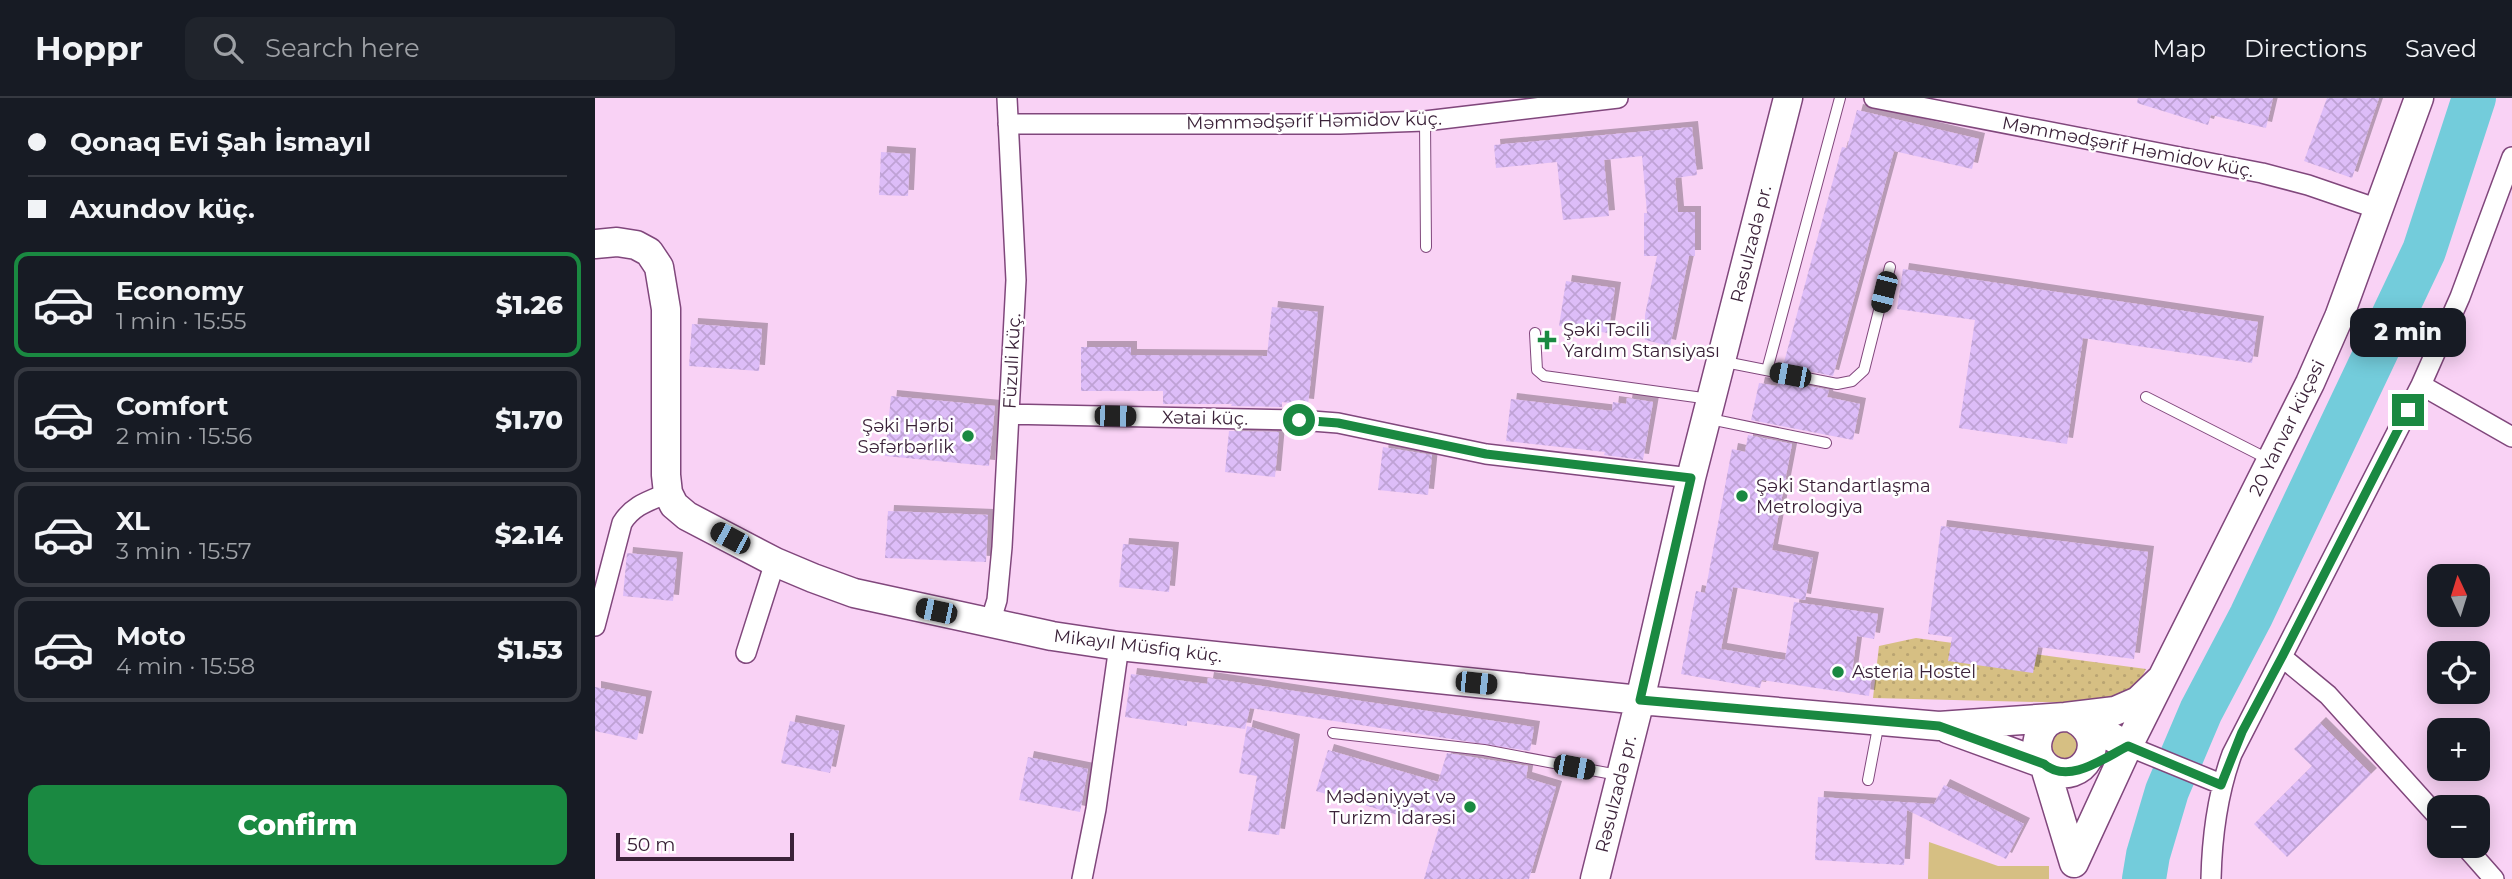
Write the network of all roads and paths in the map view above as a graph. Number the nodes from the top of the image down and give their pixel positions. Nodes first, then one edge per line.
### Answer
1 (1007, 98) edge
2 (1618, 98) edge
3 (1788, 98) edge
4 (1840, 98) edge
5 (1874, 98) edge
6 (2419, 98) edge
7 (1939, 104) edge
8 (1425, 121) junction
9 (1008, 124) junction
10 (2512, 157) edge
11 (2378, 209) junction
12 (595, 244) edge
13 (1426, 247) dead end
14 (1890, 267) dead end
15 (1535, 333) dead end
16 (1721, 361) junction
17 (1767, 370) junction
18 (2420, 385) junction
19 (2146, 397) dead end
20 (1708, 409) junction
21 (1009, 414) junction
22 (2512, 437) edge
23 (1826, 443) dead end
24 (2270, 461) junction
25 (1691, 478) junction
26 (668, 493) junction
27 (775, 562) junction
28 (991, 623) junction
29 (595, 626) edge
30 (1119, 646) junction
31 (746, 653) dead end
32 (2282, 657) junction
33 (2161, 679) junction
34 (1640, 700) junction
35 (2069, 718) junction
36 (1879, 722) junction
37 (1939, 726) junction
38 (1333, 733) dead end
39 (2137, 750) junction
40 (2087, 760) junction
41 (2044, 764) junction
42 (1622, 776) junction
43 (1868, 780) dead end
44 (2221, 785) junction
45 (2427, 805) edge
46 (2475, 858) edge
47 (2074, 871) edge
48 (1082, 879) edge
49 (1595, 879) edge
50 (2211, 879) edge
51 (2494, 879) edge

1 - 9 street, Füzuli küç.
2 - 8 street, Məmmədşərif Həmidov küç.
3 - 16 main road, Rəsulzadə pr.
4 - 17 lane
5 - 7 street, Məmmədşərif Həmidov küç.
6 - 11 main road, 20 Yanvar küçəsi
7 - 11 street, Məmmədşərif Həmidov küç.
8 - 9 street, Məmmədşərif Həmidov küç.
8 - 13 lane
9 - 21 street, Füzuli küç.
10 - 18 street
11 - 24 main road, 20 Yanvar küçəsi
12 - 26 main road
14 - 17 lane
15 - 20 lane
16 - 17 lane
16 - 20 main road, Rəsulzadə pr.
18 - 22 street
18 - 32 street
19 - 24 lane
20 - 23 lane
20 - 25 main road, Rəsulzadə pr.
21 - 25 street, Xətai küç.
21 - 28 street, Füzuli küç.
24 - 33 main road, 20 Yanvar küçəsi
25 - 34 main road, Rəsulzadə pr.
26 - 27 main road, Mikayıl Müsfiq küç.
26 - 29 street
27 - 28 main road, Mikayıl Müsfiq küç.
27 - 31 street
28 - 30 main road, Mikayıl Müsfiq küç.
30 - 34 main road, Mikayıl Müsfiq küç.
30 - 48 street
32 - 44 street
32 - 45 street
33 - 35 main road
33 - 39 main road, 20 Yanvar küçəsi
34 - 36 main road, Mikayıl Müsfiq küç.
34 - 42 main road, Rəsulzadə pr.
35 - 37 main road
35 - 39 main road
35 - 40 main road
35 - 41 main road
36 - 37 main road, Mikayıl Müsfiq küç.
36 - 43 lane
37 - 41 main road
38 - 42 lane
39 - 40 main road
39 - 44 street
39 - 47 main road, 20 Yanvar küçəsi
40 - 41 main road
40 - 47 main road
41 - 47 main road
42 - 49 main road, Rəsulzadə pr.
44 - 50 street
46 - 51 street

